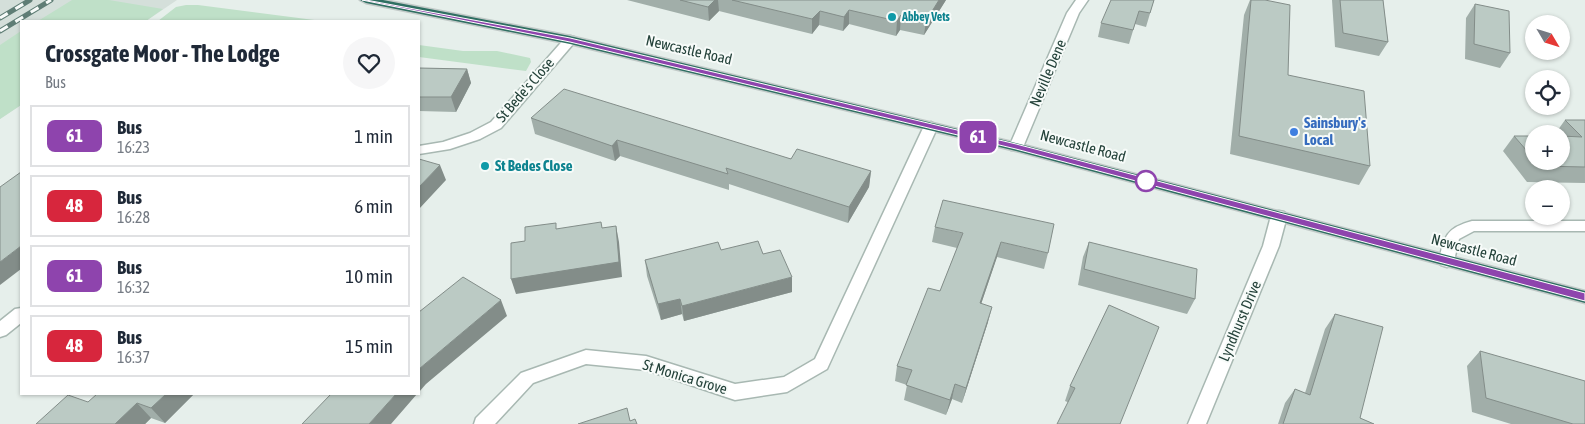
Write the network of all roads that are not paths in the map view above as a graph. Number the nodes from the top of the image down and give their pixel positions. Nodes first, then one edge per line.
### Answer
1 (366, 0) edge
2 (1082, 0) edge
3 (570, 40) junction
4 (931, 126) junction
5 (1016, 147) junction
6 (420, 150) edge
7 (1279, 216) junction
8 (1585, 226) edge
9 (1447, 261) junction
10 (1585, 296) edge
11 (20, 315) edge
12 (0, 330) edge
13 (483, 424) edge
14 (1197, 424) edge

1 - 3 highway, Newcastle Road
2 - 5 street, Neville Dene
3 - 4 highway, Newcastle Road
3 - 6 street, St Bede's Close
4 - 5 highway, Newcastle Road
4 - 13 street, St Monica Grove
5 - 7 highway, Newcastle Road
7 - 9 highway, Newcastle Road
7 - 14 street, Lyndhurst Drive
8 - 9 street
9 - 10 highway, Newcastle Road
11 - 12 street

